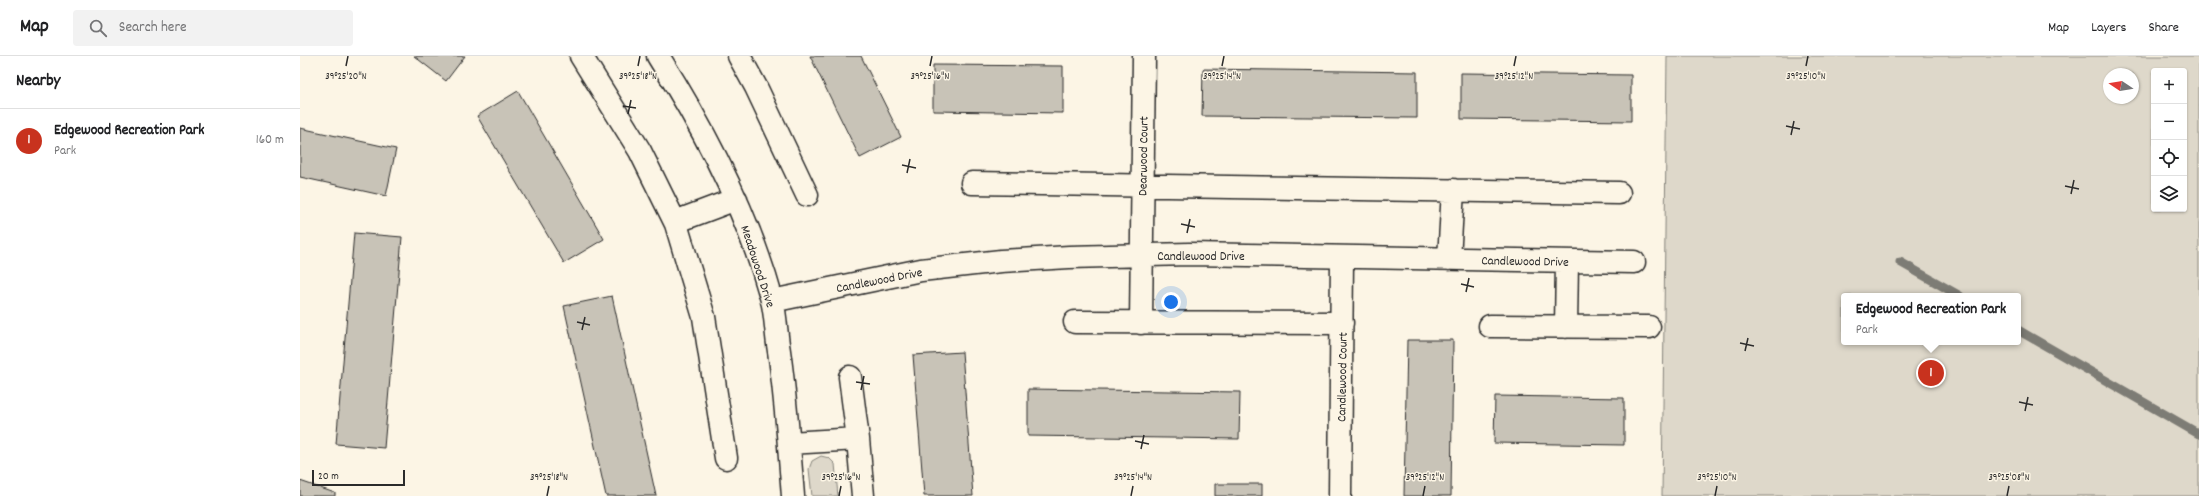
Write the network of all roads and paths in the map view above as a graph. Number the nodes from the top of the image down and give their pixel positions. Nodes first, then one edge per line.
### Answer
1 (581, 56) edge
2 (658, 56) edge
3 (739, 56) edge
4 (1144, 56) edge
5 (972, 183) dead end
6 (1142, 184) junction
7 (1452, 190) junction
8 (1619, 193) dead end
9 (807, 195) dead end
10 (736, 199) junction
11 (675, 222) junction
12 (1142, 255) junction
13 (1342, 257) junction
14 (1449, 259) junction
15 (1567, 260) junction
16 (1634, 262) dead end
17 (772, 301) junction
18 (1075, 322) dead end
19 (1141, 323) junction
20 (1342, 323) junction
21 (1490, 326) dead end
22 (1566, 327) junction
23 (1649, 327) dead end
24 (850, 377) dead end
25 (858, 439) junction
26 (789, 443) junction
27 (726, 458) dead end
28 (793, 496) edge
29 (863, 496) edge
30 (1340, 496) edge

1 - 11 street
2 - 10 street, Meadowood Drive
3 - 9 street
4 - 6 street, Dearwood Court
5 - 6 street
6 - 7 street
6 - 12 street, Dearwood Court
7 - 8 street
7 - 14 street
10 - 11 street
10 - 17 street, Meadowood Drive
11 - 27 street
12 - 13 street, Candlewood Drive
12 - 17 street, Candlewood Drive
12 - 19 street, Dearwood Court
13 - 14 street, Candlewood Drive
13 - 20 street, Candlewood Court
14 - 15 street, Candlewood Drive
15 - 16 street, Candlewood Drive
15 - 22 street
17 - 26 street, Meadowood Drive
18 - 19 street
19 - 20 street
20 - 30 street, Candlewood Court
21 - 22 street
22 - 23 street
24 - 25 street
25 - 26 street
25 - 29 street
26 - 28 street, Meadowood Drive

